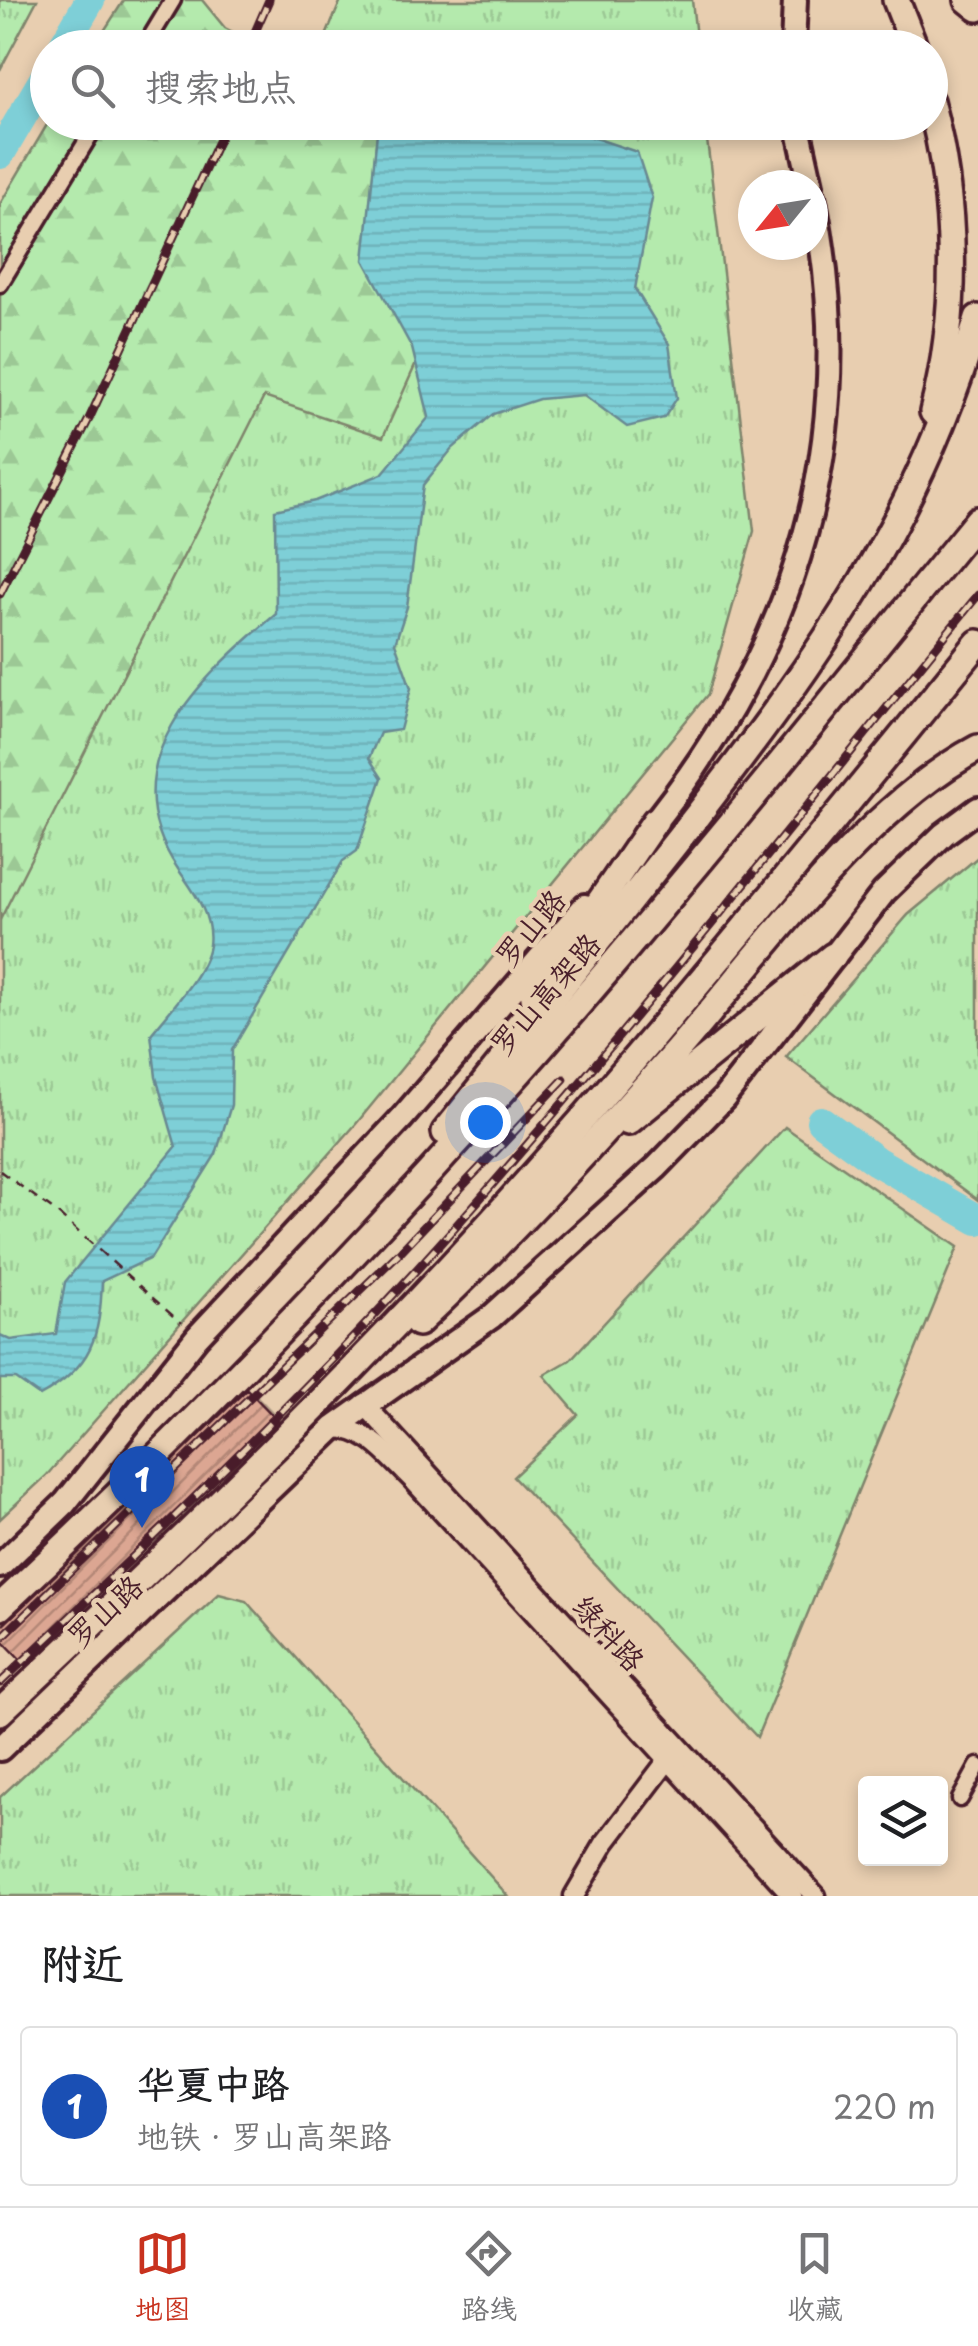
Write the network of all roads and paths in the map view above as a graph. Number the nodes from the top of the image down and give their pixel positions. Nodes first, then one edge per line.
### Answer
1 (173, 0) edge
2 (795, 0) edge
3 (896, 0) edge
4 (968, 0) edge
5 (978, 8) edge
6 (155, 30) edge
7 (794, 30) edge
8 (908, 30) edge
9 (87, 140) edge
10 (801, 140) edge
11 (938, 140) edge
12 (808, 170) edge
13 (823, 260) edge
14 (0, 284) edge
15 (978, 318) edge
16 (978, 520) edge
17 (884, 547) junction
18 (972, 650) edge
19 (978, 748) edge
20 (978, 809) edge
21 (655, 821) junction
22 (834, 956) junction
23 (421, 1162) junction
24 (0, 1171) edge
25 (531, 1208) junction
26 (196, 1337) junction
27 (364, 1404) junction
28 (334, 1428) junction
29 (147, 1467) junction
30 (199, 1524) junction
31 (0, 1566) edge
32 (0, 1607) edge
33 (0, 1712) edge
34 (0, 1749) edge
35 (673, 1754) junction
36 (978, 1766) edge
37 (960, 1799) dead end
38 (574, 1896) edge
39 (793, 1896) edge
40 (816, 1896) edge

1 - 6 street
2 - 7 main road
3 - 8 highway
4 - 5 highway
9 - 14 street
10 - 12 main road
11 - 17 highway
13 - 21 main road, 罗山路
15 - 17 highway
16 - 29 highway, 罗山高架路
17 - 23 highway
18 - 30 highway
19 - 25 highway
20 - 22 main road, 罗山路
21 - 23 highway
21 - 26 main road, 罗山路
22 - 25 highway
22 - 27 main road, 罗山路
23 - 29 highway
24 - 26 path
25 - 30 highway
26 - 31 main road, 罗山路
27 - 28 main road, 罗山路
27 - 35 street, 绿科路
28 - 34 main road, 罗山路
28 - 35 street, 绿科路
29 - 32 highway, 罗山高架路
30 - 33 highway
35 - 38 street
35 - 39 street, 绿科路
35 - 40 street, 绿科路
36 - 37 street

